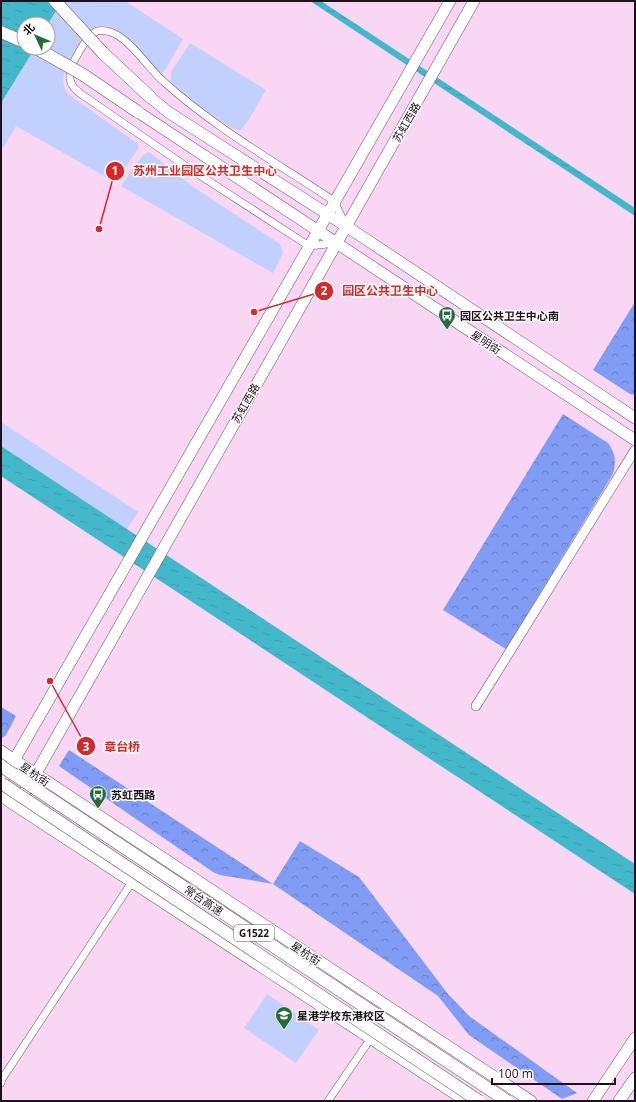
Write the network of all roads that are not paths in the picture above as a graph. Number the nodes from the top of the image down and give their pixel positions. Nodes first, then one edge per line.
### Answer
1 (55, 1) edge
2 (66, 1) edge
3 (450, 1) edge
4 (474, 1) edge
5 (1, 32) edge
6 (16, 39) edge
7 (102, 52) junction
8 (50, 56) edge
9 (150, 97) joint
10 (138, 112) joint
11 (334, 201) junction
12 (326, 214) junction
13 (346, 226) junction
14 (318, 231) junction
15 (336, 243) junction
16 (309, 246) junction
17 (635, 418) edge
18 (635, 440) edge
19 (635, 450) edge
20 (476, 706) dead end
21 (1, 751) edge
22 (15, 761) junction
23 (1, 766) edge
24 (36, 775) junction
25 (1, 783) edge
26 (1, 796) edge
27 (16, 806) junction
28 (132, 882) junction
29 (371, 1038) junction
30 (635, 1038) edge
31 (635, 1078) edge
32 (1, 1083) edge
33 (328, 1101) edge
34 (466, 1101) edge
35 (479, 1101) edge
36 (507, 1101) edge
37 (531, 1101) edge
38 (593, 1101) edge
39 (620, 1101) edge

1 - 7 highway, bridge
2 - 7 highway, bridge
3 - 11 main road, 苏虹西路
4 - 13 main road, 苏虹西路
5 - 6 highway
7 - 9 highway
8 - 10 highway, bridge
9 - 12 main road, 星明街
10 - 14 main road, 星明街
11 - 12 main road, 苏虹西路
11 - 13 street
11 - 16 street
12 - 13 main road, 星明街
12 - 14 main road, 苏虹西路
13 - 15 main road, 苏虹西路
13 - 17 main road, 星明街
14 - 15 main road, 星明街
14 - 16 main road, 苏虹西路
15 - 16 street
15 - 18 main road, 星明街
15 - 24 main road, 苏虹西路
16 - 22 main road, 苏虹西路
19 - 20 street
21 - 22 main road, 星杭街
22 - 24 main road, 星杭街
22 - 25 main road, 苏虹西路
23 - 36 highway, 常台高速 / G1522, bridge
24 - 27 main road, 苏虹西路
24 - 37 main road, 星杭街
25 - 35 highway, 常台高速 / G1522, bridge
26 - 27 main road
27 - 28 main road
28 - 29 main road
28 - 32 street
29 - 33 street
29 - 34 main road
30 - 38 main road
31 - 39 main road

